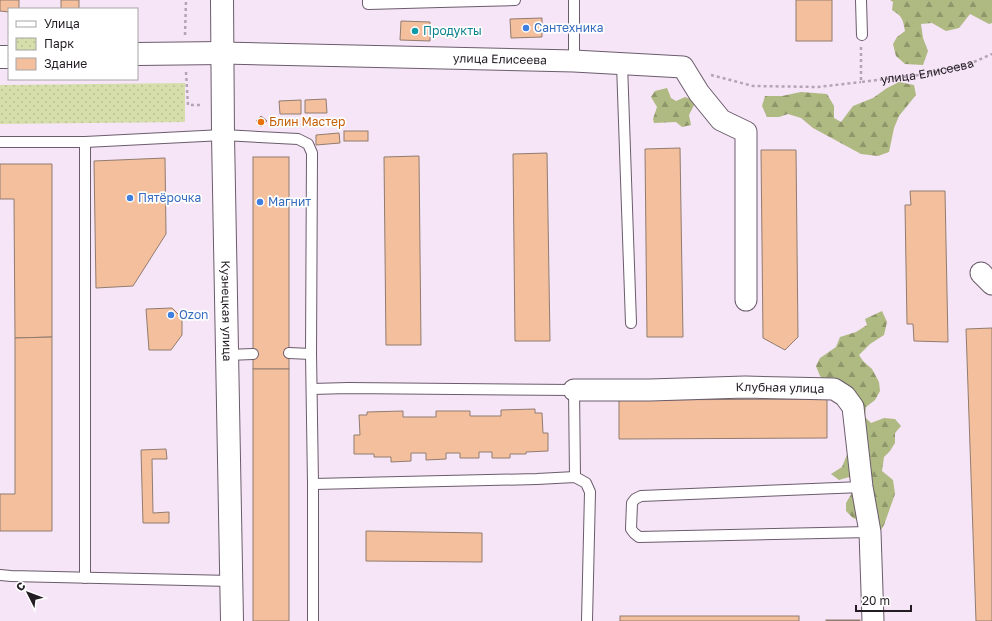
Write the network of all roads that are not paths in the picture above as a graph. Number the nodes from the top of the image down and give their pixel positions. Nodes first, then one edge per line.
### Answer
1 (222, 0) edge
2 (368, 0) edge
3 (505, 0) edge
4 (515, 0) edge
5 (574, 0) edge
6 (861, 0) edge
7 (440, 1) edge
8 (862, 35) road end
9 (222, 53) junction
10 (138, 54) edge
11 (574, 61) junction
12 (622, 64) junction
13 (223, 135) junction
14 (0, 142) edge
15 (85, 142) junction
16 (746, 300) dead end
17 (630, 323) dead end
18 (289, 353) dead end
19 (253, 354) dead end
20 (311, 354) junction
21 (227, 355) junction
22 (312, 389) junction
23 (574, 390) junction
24 (575, 477) junction
25 (314, 484) junction
26 (862, 487) junction
27 (870, 532) junction
28 (0, 575) edge
29 (85, 578) junction
30 (231, 581) junction
31 (232, 621) edge
32 (313, 621) edge
33 (587, 621) edge
34 (873, 621) edge

1 - 9 street, Кузнецкая улица
2 - 7 lane
3 - 4 lane
3 - 7 lane
5 - 11 lane
6 - 8 lane
9 - 10 street, улица Елисеева
9 - 11 street, улица Елисеева
9 - 13 street, Кузнецкая улица
11 - 12 street, улица Елисеева
12 - 16 street, улица Елисеева
12 - 17 lane
13 - 15 lane
13 - 20 lane
13 - 21 street, Кузнецкая улица
14 - 15 lane
15 - 29 lane
18 - 20 lane
19 - 21 lane
20 - 22 lane
21 - 30 street, Кузнецкая улица
22 - 23 lane
22 - 25 lane
23 - 24 lane
23 - 26 street, Клубная улица
24 - 25 lane
24 - 33 lane
25 - 32 lane
26 - 27 street, Клубная улица
26 - 27 lane
27 - 34 street, Клубная улица
28 - 29 lane
29 - 30 lane
30 - 31 street, Кузнецкая улица

